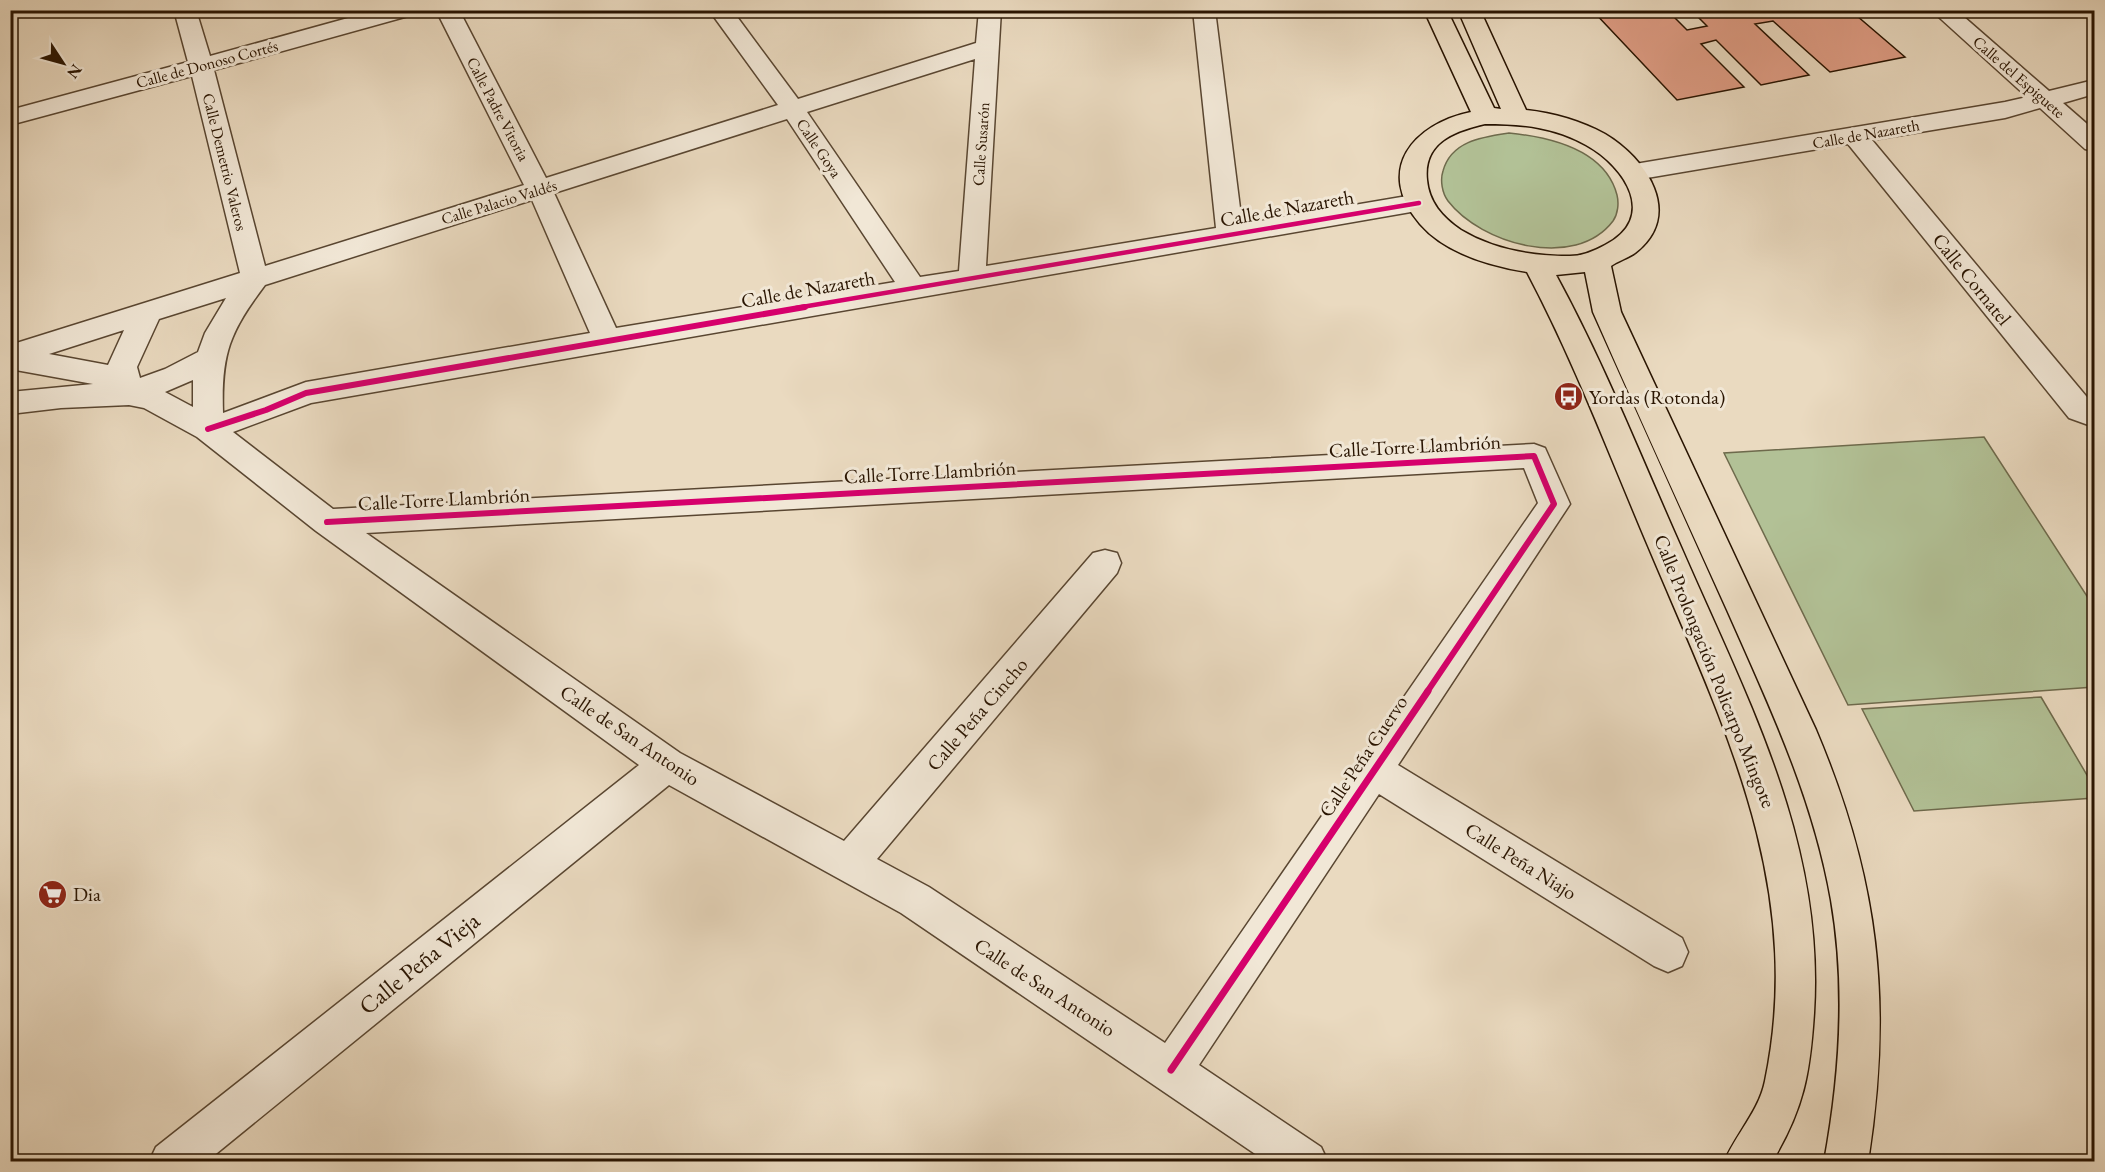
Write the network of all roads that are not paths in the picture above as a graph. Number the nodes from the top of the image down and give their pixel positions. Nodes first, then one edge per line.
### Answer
1 (185, 10) edge
2 (404, 10) edge
3 (447, 10) edge
4 (720, 10) edge
5 (990, 10) edge
6 (1204, 10) edge
7 (1435, 10) edge
8 (1469, 10) edge
9 (1942, 10) edge
10 (988, 47) junction
11 (201, 66) junction
12 (2094, 87) edge
13 (2045, 100) junction
14 (793, 109) junction
15 (1485, 116) junction
16 (1517, 116) junction
17 (10, 118) edge
18 (1855, 136) junction
19 (2094, 143) edge
20 (1635, 172) junction
21 (540, 190) junction
22 (1419, 203) junction
23 (1230, 235) junction
24 (1596, 261) junction
25 (1537, 266) junction
26 (972, 278) junction
27 (255, 279) junction
28 (913, 288) junction
29 (149, 312) junction
30 (607, 340) junction
31 (10, 357) edge
32 (209, 359) junction
33 (129, 394) junction
34 (10, 403) edge
35 (2094, 416) edge
36 (208, 429) junction
37 (1534, 456) joint
38 (327, 522) junction
39 (1106, 563) dead end
40 (667, 765) junction
41 (1373, 770) junction
42 (849, 864) junction
43 (1668, 952) dead end
44 (1172, 1070) junction
45 (171, 1161) edge
46 (1306, 1161) edge
47 (1746, 1161) edge
48 (1846, 1161) edge

1 - 11 street, Calle Demetrio Valeros
2 - 11 street, Calle de Donoso Cortés
3 - 21 street, Calle Padre Vitoria
4 - 14 street, Calle Goya
5 - 10 street, Calle Susarón
6 - 23 street
7 - 15 main road
8 - 16 main road
9 - 13 street, Calle del Espiguete
10 - 14 street, Calle Palacio Valdés
10 - 26 street, Calle Susarón
11 - 17 street, Calle de Donoso Cortés
11 - 27 street, Calle Demetrio Valeros
12 - 13 street, Calle de Nazareth
13 - 18 street, Calle de Nazareth
13 - 19 street, Calle del Espiguete
14 - 21 street, Calle Palacio Valdés
14 - 28 street, Calle Goya
15 - 16 main road
15 - 22 main road
16 - 20 main road
18 - 20 street, Calle de Nazareth
18 - 35 street, Calle Cornatel
20 - 24 main road
21 - 27 street, Calle Palacio Valdés
21 - 30 street, Calle Padre Vitoria
22 - 23 street, Calle de Nazareth
22 - 25 main road
23 - 26 street, Calle de Nazareth
24 - 25 main road
24 - 48 main road
25 - 47 main road, Calle Prolongación Policarpo Mingote
26 - 28 street, Calle de Nazareth
27 - 29 street, Calle Palacio Valdés
27 - 32 street
28 - 30 street, Calle de Nazareth
29 - 31 street, Calle Palacio Valdés
29 - 33 street
30 - 36 street, Calle de Nazareth
31 - 33 street
32 - 33 street
32 - 36 street
33 - 34 street, Calle de San Antonio
33 - 36 street, Calle de San Antonio
36 - 38 street, Calle de San Antonio
37 - 38 street, Calle Torre Llambrión
37 - 41 street, Calle Peña Cuervo
38 - 40 street, Calle de San Antonio
39 - 42 street, Calle Peña Cincho
40 - 42 street, Calle de San Antonio
40 - 45 street, Calle Peña Vieja
41 - 43 street, Calle Peña Niajo
41 - 44 street, Calle Peña Cuervo
42 - 44 street, Calle de San Antonio
44 - 46 street, Calle de San Antonio

